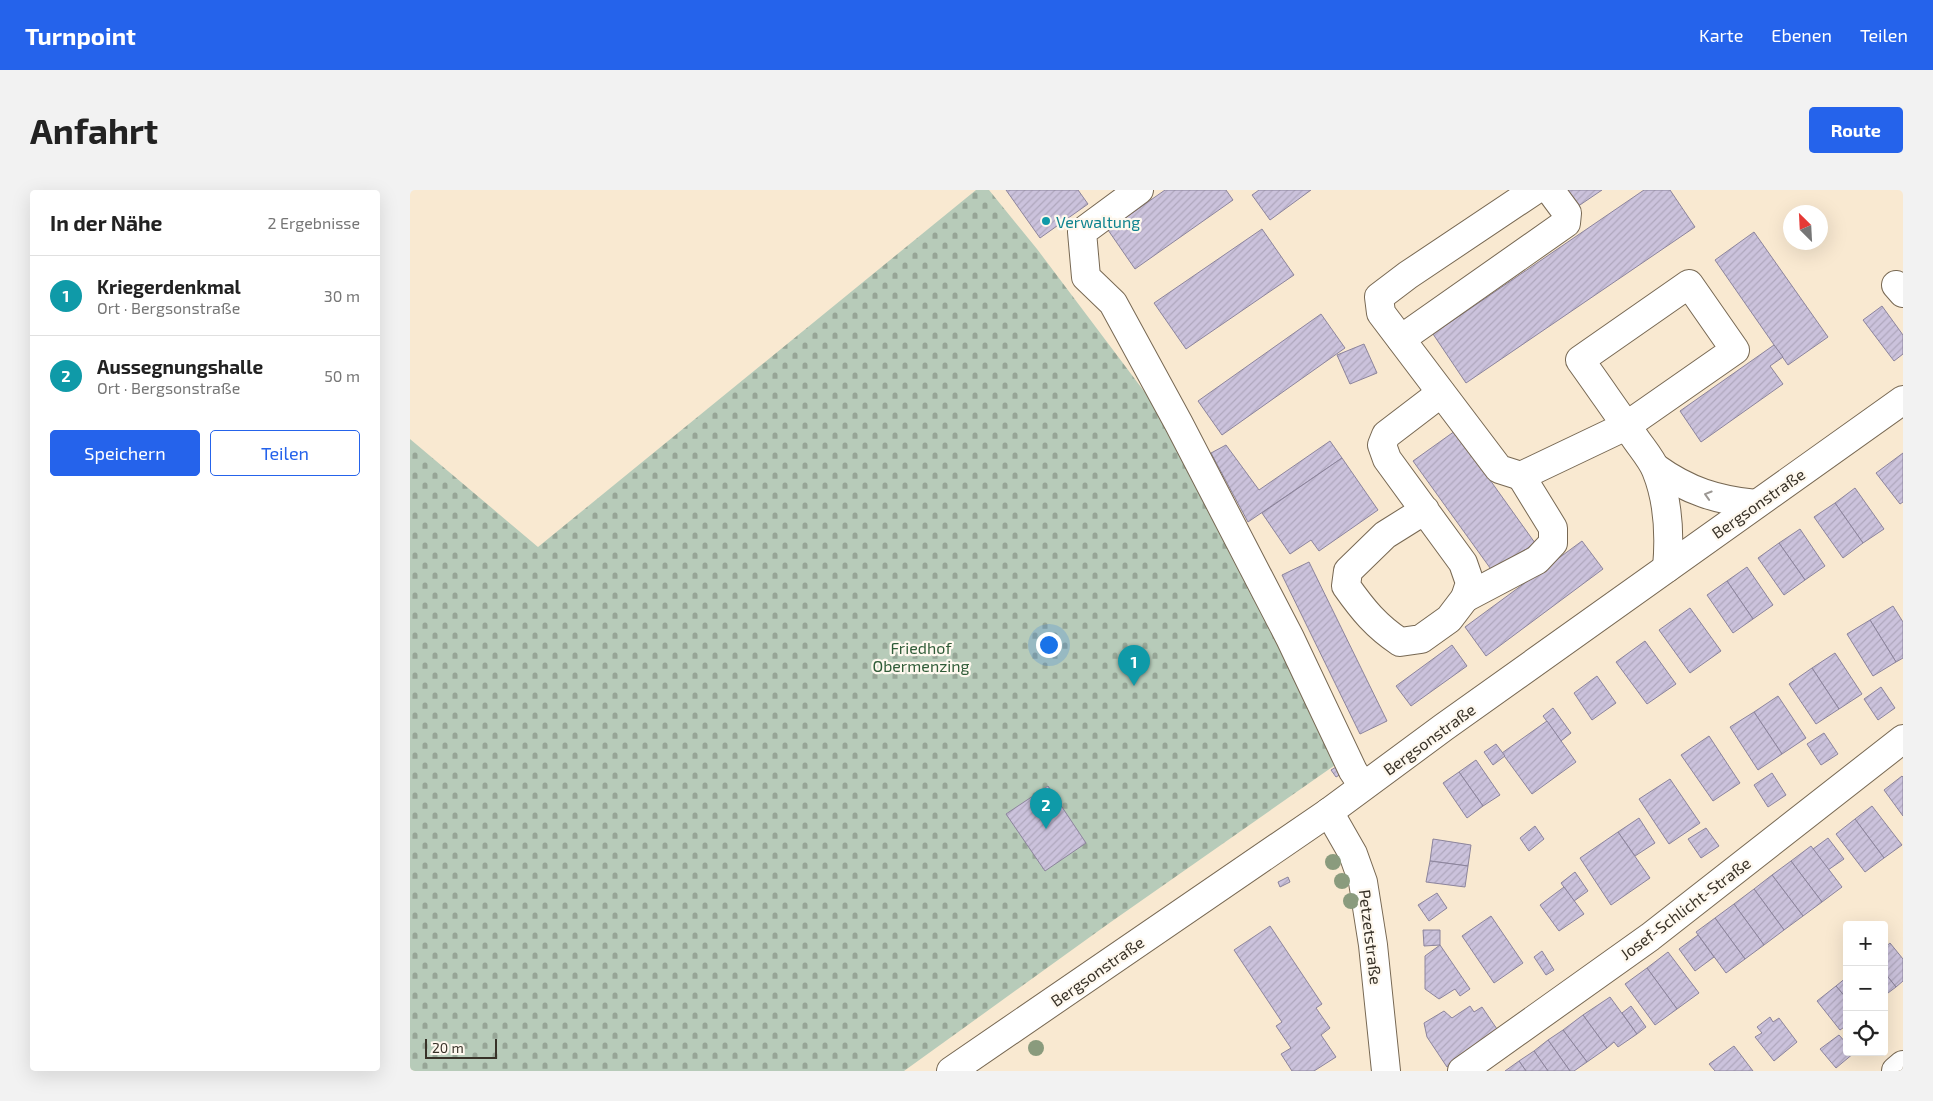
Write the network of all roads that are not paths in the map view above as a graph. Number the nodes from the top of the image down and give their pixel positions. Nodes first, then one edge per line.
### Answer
1 (1139, 190) edge
2 (1535, 190) edge
3 (1550, 190) edge
4 (1401, 339) junction
5 (1442, 393) junction
6 (1903, 400) edge
7 (1626, 426) junction
8 (1656, 468) junction
9 (1521, 476) junction
10 (1756, 504) junction
11 (1424, 510) junction
12 (1667, 568) junction
13 (1465, 598) junction
14 (1903, 739) edge
15 (1363, 786) junction
16 (1329, 812) junction
17 (1903, 1065) edge
18 (951, 1071) edge
19 (1386, 1071) edge
20 (1462, 1071) edge
21 (1896, 1071) edge

1 - 15 street
2 - 4 street
3 - 4 street
4 - 5 street
5 - 9 street
5 - 11 street
6 - 10 street, Bergsonstraße
7 - 7 street
7 - 8 street
7 - 9 street
10 -> 8 street
8 - 12 street
9 - 13 street
10 - 12 street, Bergsonstraße
11 - 13 street
11 - 13 street
12 - 15 street, Bergsonstraße
14 - 20 street, Josef-Schlicht-Straße
15 - 16 street, Bergsonstraße
16 - 18 street, Bergsonstraße
16 - 19 street, Petzetstraße
17 - 21 street

